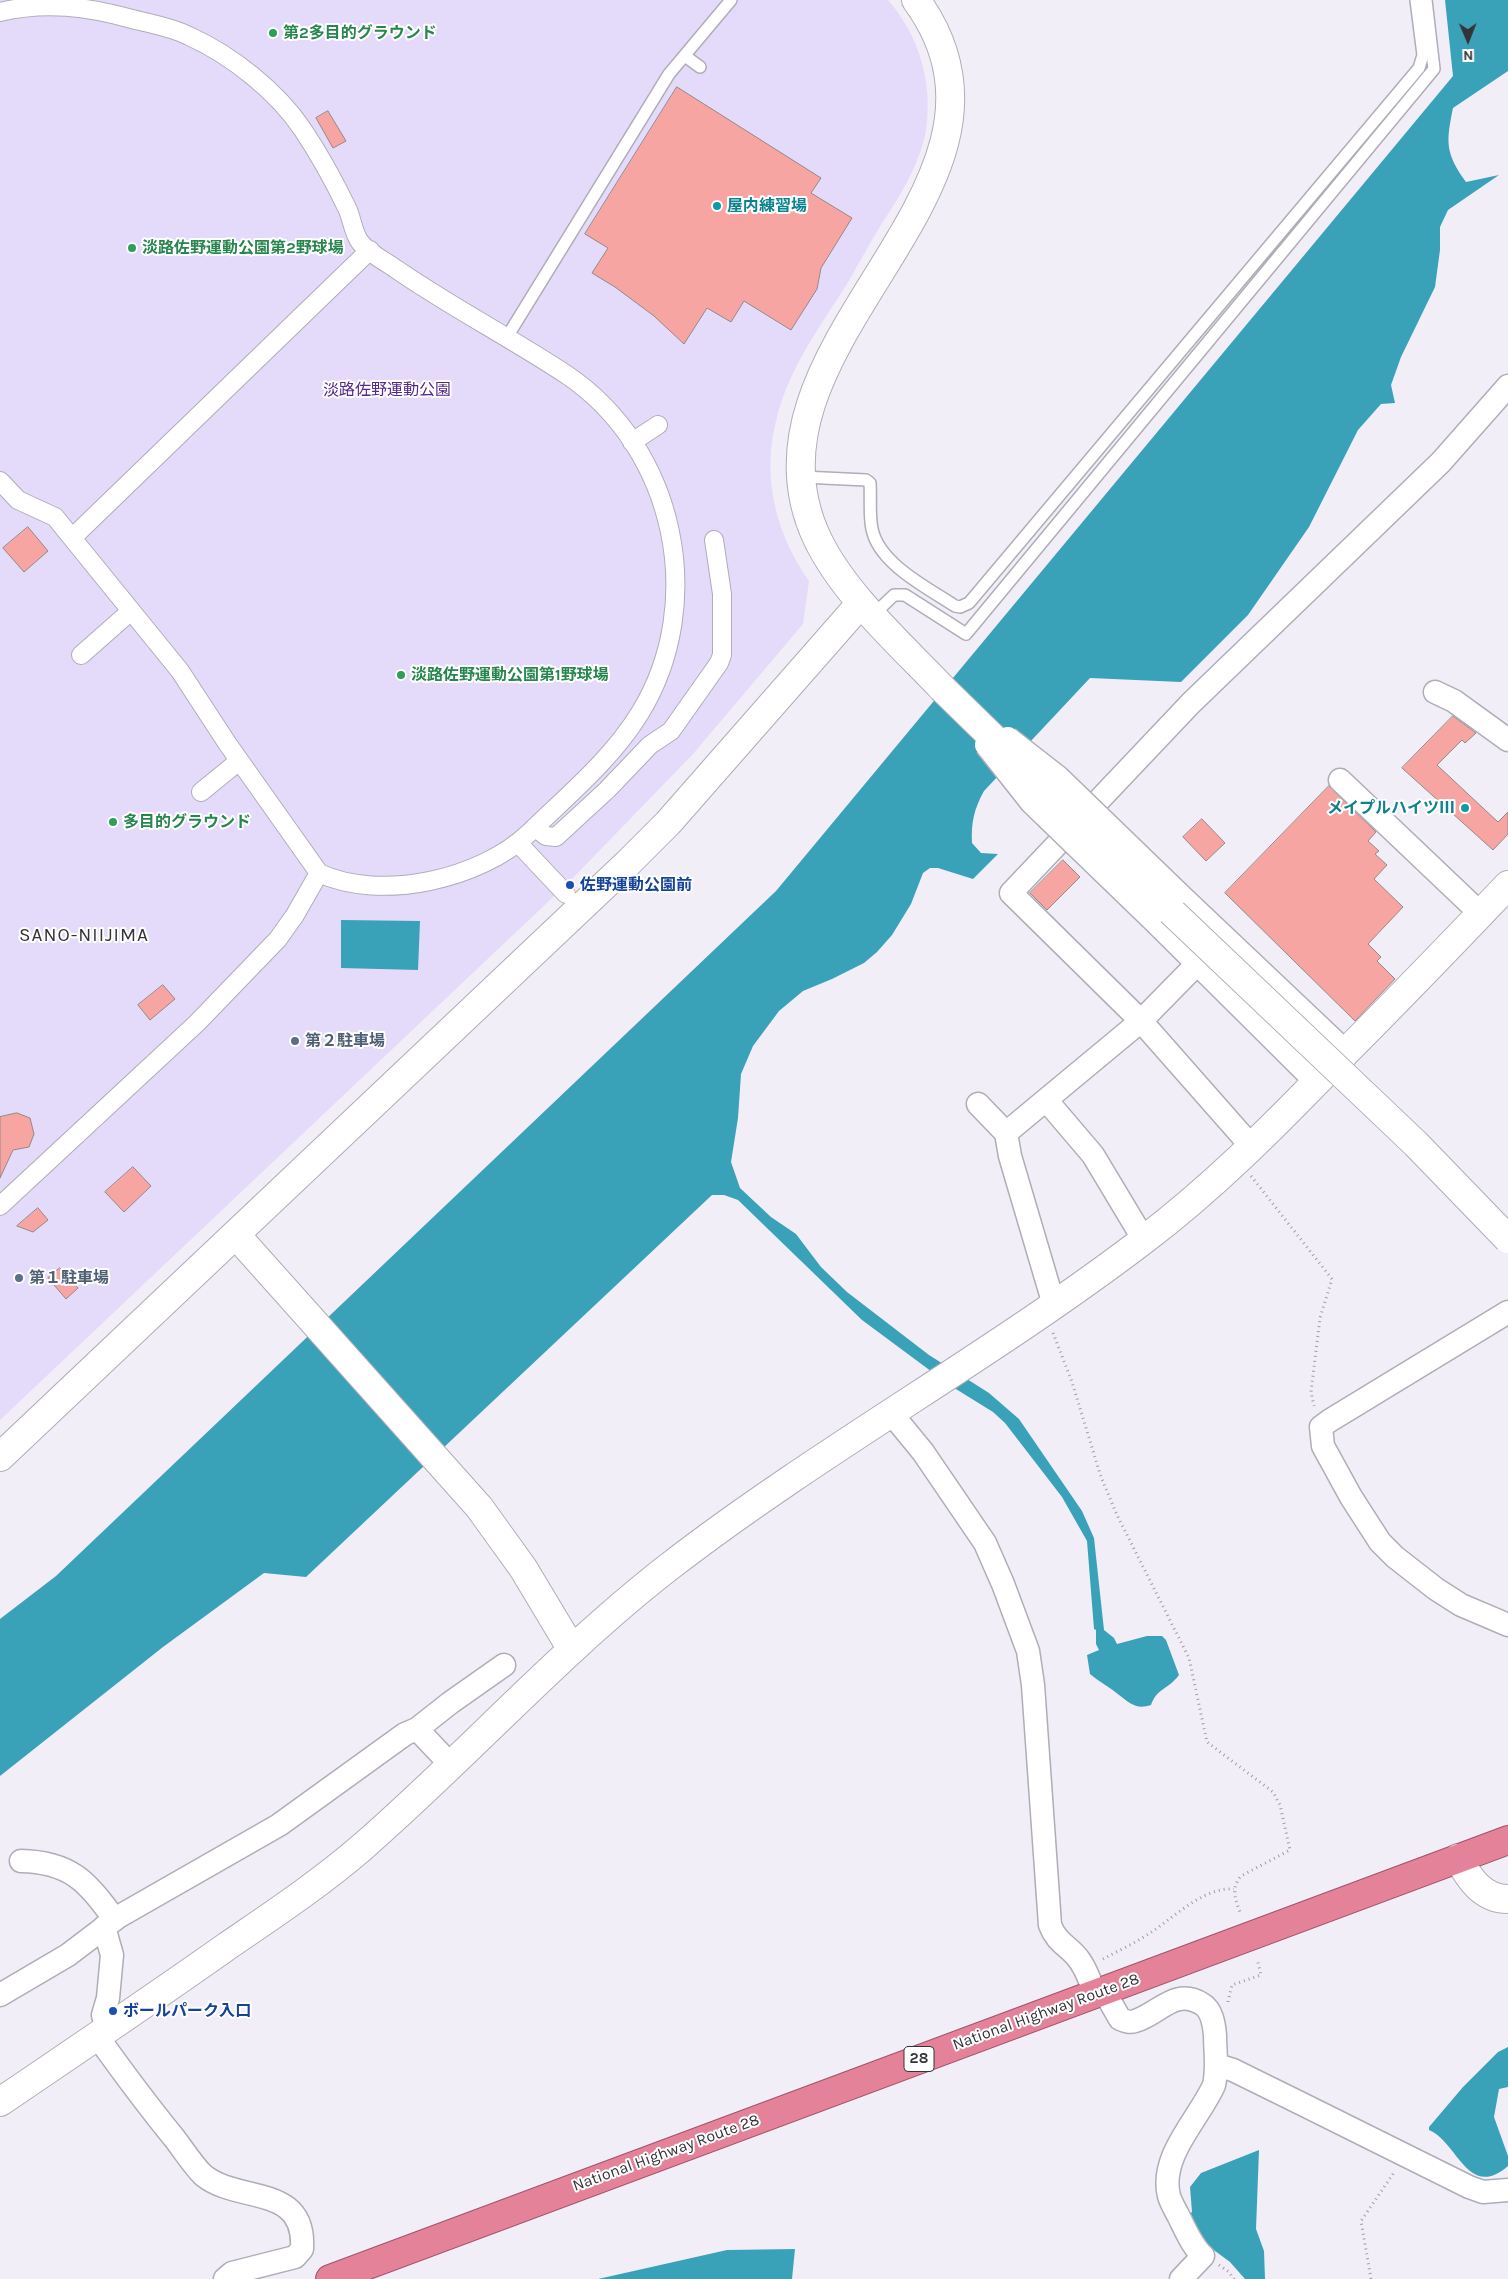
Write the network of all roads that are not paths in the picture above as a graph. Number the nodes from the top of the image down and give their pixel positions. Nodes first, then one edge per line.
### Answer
1 (731, 0) edge
2 (916, 0) edge
3 (1416, 0) edge
4 (1426, 0) edge
5 (0, 12) edge
6 (685, 56) junction
7 (700, 67) dead end
8 (370, 250) junction
9 (507, 337) junction
10 (1508, 386) edge
11 (658, 425) dead end
12 (632, 442) junction
13 (801, 477) junction
14 (0, 481) edge
15 (72, 538) junction
16 (714, 540) dead end
17 (867, 609) junction
18 (131, 611) junction
19 (82, 655) dead end
20 (942, 688) junction
21 (1434, 692) dead end
22 (1508, 740) edge
23 (239, 761) junction
24 (1340, 780) dead end
25 (201, 792) dead end
26 (535, 827) junction
27 (518, 843) junction
28 (319, 873) junction
29 (1508, 885) edge
30 (566, 894) dead end
31 (1481, 914) junction
32 (1197, 964) junction
33 (1141, 1021) junction
34 (1346, 1052) junction
35 (1316, 1082) junction
36 (1047, 1101) junction
37 (978, 1104) dead end
38 (1006, 1133) junction
39 (1245, 1153) junction
40 (0, 1206) edge
41 (236, 1235) junction
42 (1508, 1239) edge
43 (1144, 1240) junction
44 (1050, 1308) junction
45 (1508, 1312) edge
46 (891, 1413) junction
47 (0, 1457) edge
48 (1508, 1625) edge
49 (571, 1648) junction
50 (504, 1665) dead end
51 (417, 1729) junction
52 (450, 1765) junction
53 (1508, 1840) edge
54 (1458, 1858) junction
55 (20, 1860) dead end
56 (1508, 1899) edge
57 (109, 1923) junction
58 (1100, 1993) junction
59 (0, 1995) edge
60 (102, 2033) junction
61 (1216, 2065) junction
62 (0, 2102) edge
63 (1508, 2190) edge
64 (225, 2279) edge
65 (330, 2279) edge
66 (1181, 2279) edge

1 - 6 lane
2 - 13 street
3 - 13 lane
4 - 17 lane
5 - 8 street
6 - 7 lane
6 - 9 lane
8 - 9 street
8 - 15 street
9 - 12 street
10 - 33 street
11 - 12 street
12 - 26 street
13 - 17 street
14 - 15 street
15 - 18 street
16 - 26 street
17 - 20 street
17 - 41 street
18 - 19 street
18 - 23 street
20 - 32 street, bridge
20 - 34 street, bridge
20 - 42 street, bridge
21 - 22 street
23 - 25 street
23 - 28 street
24 - 31 street
26 - 27 street
27 - 28 street
27 - 30 street
28 - 40 street
29 - 31 street
31 - 34 street
32 - 33 street
32 - 35 street
33 - 36 street
33 - 39 street
34 - 35 street
35 - 39 street
36 - 38 street
36 - 43 street
37 - 38 street
38 - 44 street
39 - 43 street
41 - 47 street
41 - 49 street
43 - 44 street
44 - 46 street
45 - 48 street
46 - 49 street
46 - 58 street
49 - 52 street
50 - 51 street
51 - 52 street
51 - 57 street
52 - 60 street
53 - 54 highway, National Highway Route 28 / 28
54 - 56 street
54 - 58 highway, National Highway Route 28 / 28
55 - 57 street
57 - 59 street
57 - 60 street
58 - 61 street
58 - 65 highway, National Highway Route 28 / 28
60 - 62 street
60 - 64 street
61 - 63 street
61 - 66 street

